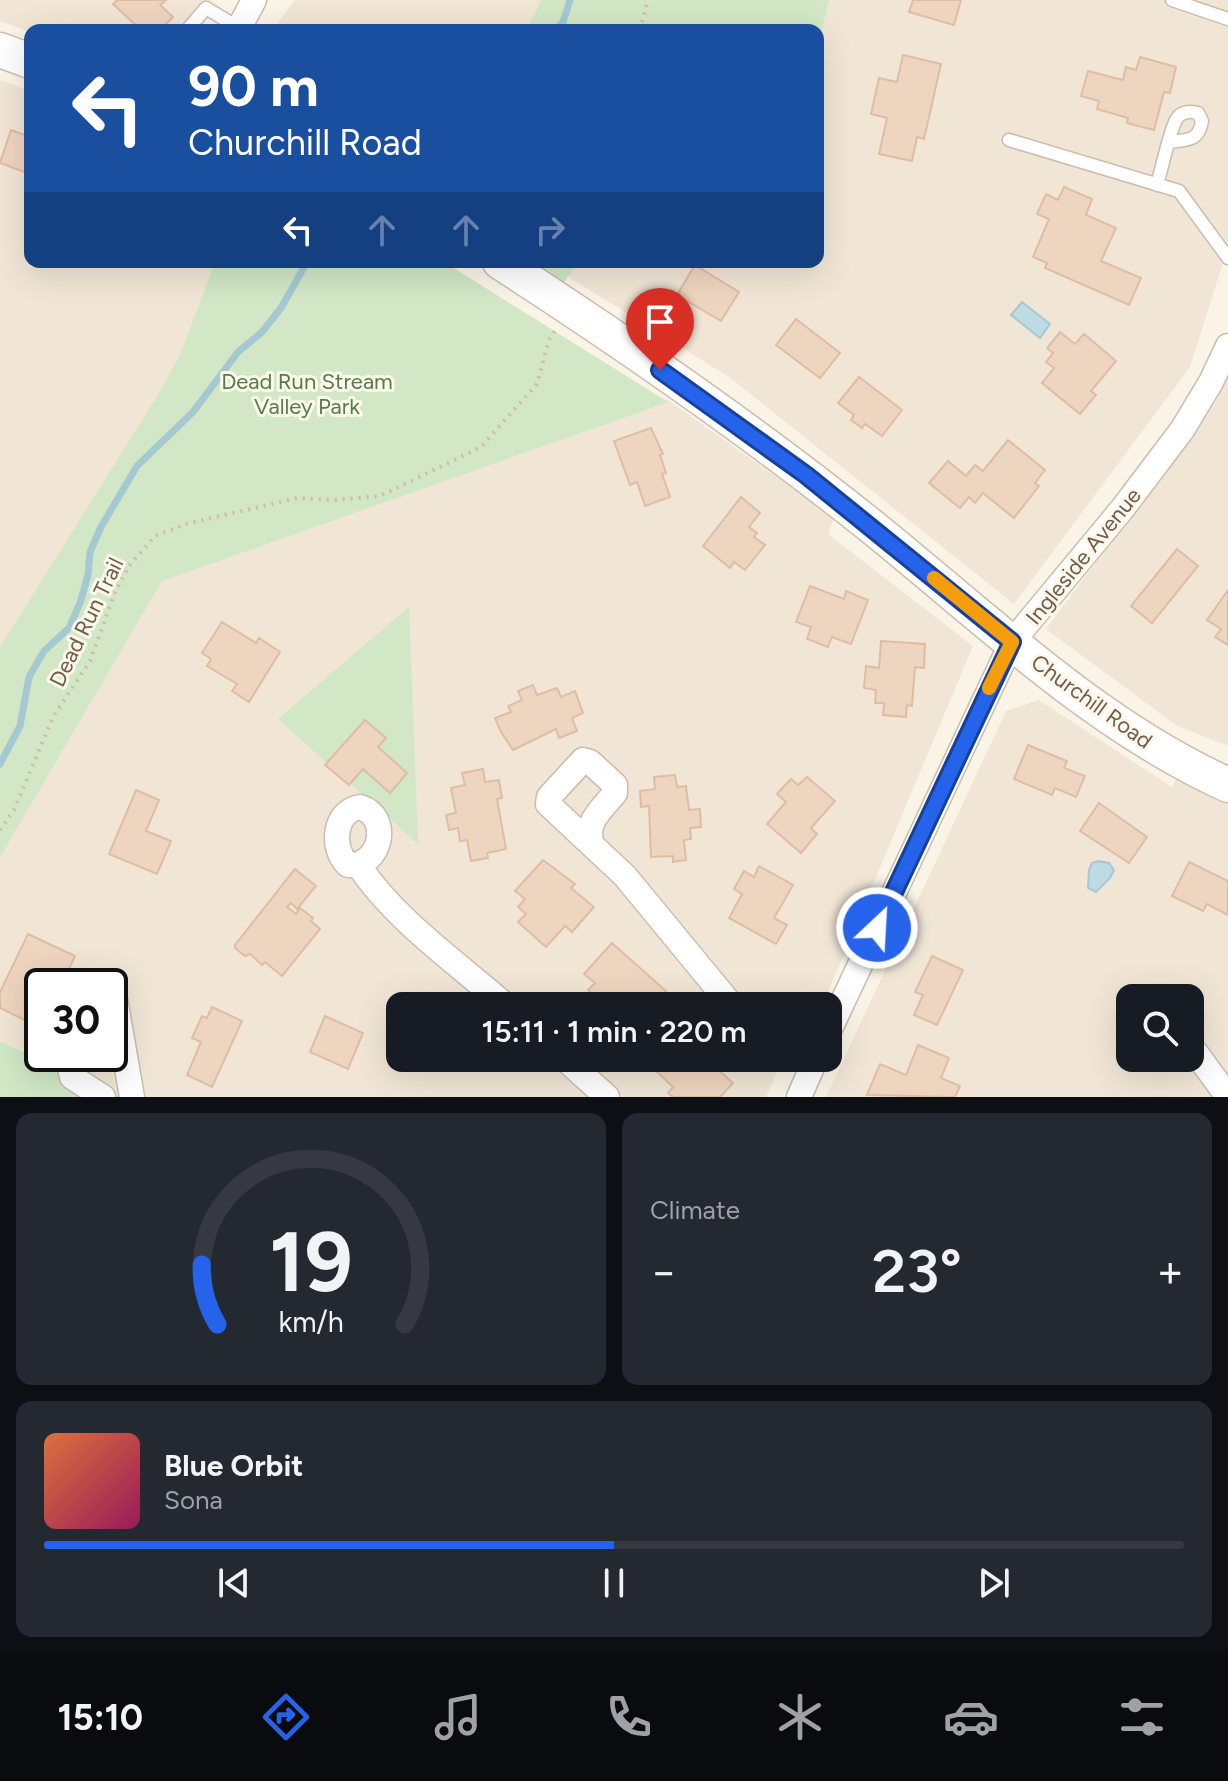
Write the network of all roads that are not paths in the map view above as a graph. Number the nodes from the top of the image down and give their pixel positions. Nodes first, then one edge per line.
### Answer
1 (254, 0) edge
2 (1172, 0) edge
3 (1228, 19) edge
4 (192, 24) edge
5 (230, 24) edge
6 (241, 24) edge
7 (0, 50) edge
8 (24, 59) edge
9 (1009, 140) dead end
10 (1168, 143) dead end
11 (1157, 185) junction
12 (1228, 258) edge
13 (509, 268) edge
14 (1228, 346) edge
15 (1012, 642) junction
16 (1228, 785) edge
17 (592, 845) dead end
18 (359, 866) dead end
19 (490, 992) edge
20 (721, 992) edge
21 (842, 1003) edge
22 (1204, 1064) edge
23 (71, 1072) edge
24 (128, 1072) edge
25 (579, 1072) edge
26 (805, 1072) edge
27 (103, 1097) edge
28 (132, 1097) edge
29 (607, 1097) edge
30 (799, 1097) edge
31 (1228, 1097) edge

1 - 6 street
2 - 3 lane
4 - 5 lane
7 - 8 street
9 - 11 lane
10 - 11 lane
11 - 12 lane
13 - 15 street, Churchill Road
14 - 15 street, Ingleside Avenue
15 - 16 street, Churchill Road
15 - 21 street, Ingleside Avenue
17 - 20 street
18 - 19 street
22 - 31 street
23 - 27 street
24 - 28 street
25 - 29 street
26 - 30 street

